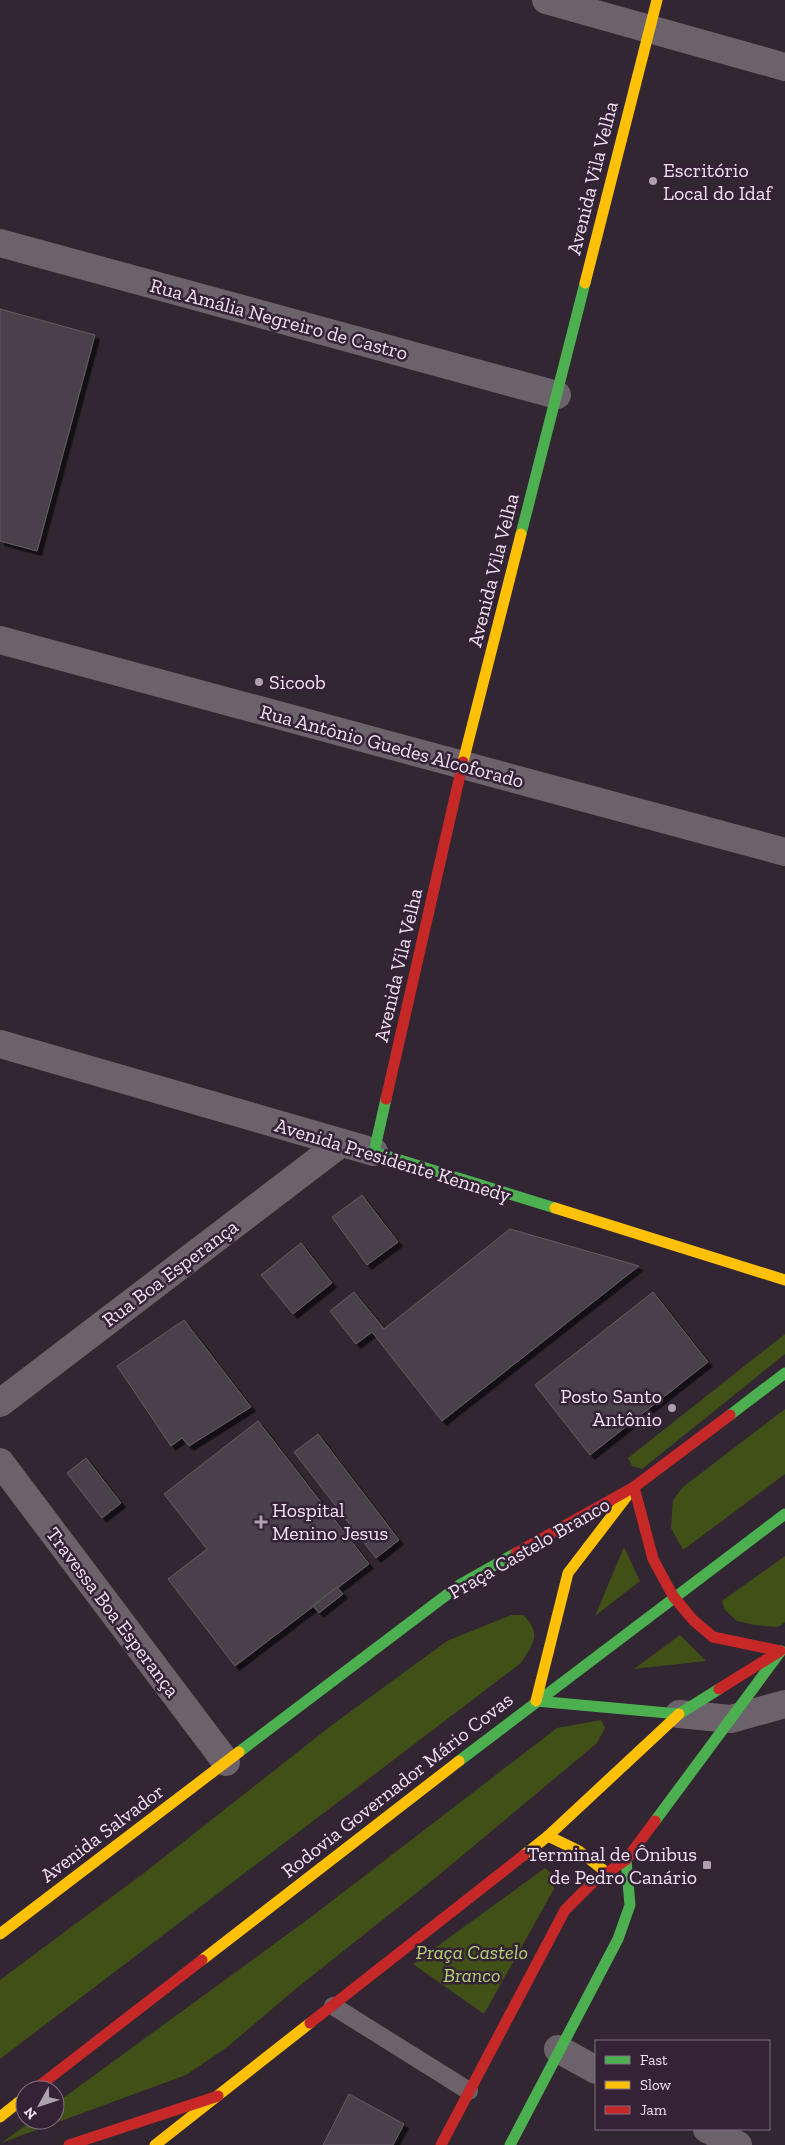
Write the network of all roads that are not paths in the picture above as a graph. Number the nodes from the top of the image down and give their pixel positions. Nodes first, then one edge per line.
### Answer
1 (546, 0) edge
2 (657, 0) edge
3 (649, 27) junction
4 (785, 66) edge
5 (0, 243) edge
6 (557, 395) junction
7 (0, 640) edge
8 (462, 766) junction
9 (785, 852) edge
10 (0, 1044) edge
11 (341, 1143) junction
12 (374, 1152) junction
13 (785, 1280) edge
14 (785, 1373) edge
15 (0, 1402) edge
16 (0, 1462) edge
17 (634, 1487) junction
18 (785, 1514) edge
19 (673, 1596) junction
20 (783, 1649) edge
21 (536, 1701) junction
22 (785, 1704) edge
23 (679, 1714) junction
24 (731, 1719) junction
25 (226, 1762) junction
26 (548, 1836) junction
27 (626, 1860) junction
28 (606, 1872) junction
29 (0, 1934) edge
30 (333, 2006) junction
31 (558, 2049) junction
32 (595, 2069) edge
33 (47, 2080) edge
34 (469, 2091) junction
35 (218, 2096) junction
36 (15, 2105) edge
37 (0, 2117) edge
38 (709, 2130) edge
39 (69, 2145) edge
40 (155, 2145) edge
41 (441, 2145) edge
42 (510, 2145) edge
43 (737, 2145) edge

1 - 3 street
2 - 3 main road, Avenida Vila Velha
3 - 4 street
3 - 6 main road, Avenida Vila Velha
5 - 6 street, Rua Amália Negreiro de Castro
6 - 8 main road, Avenida Vila Velha
7 - 8 street, Rua Antônio Guedes Alcoforado
8 - 9 street, Rua Antônio Guedes Alcoforado
8 - 12 main road, Avenida Vila Velha
10 - 11 street, Avenida Presidente Kennedy
11 - 12 street, Avenida Presidente Kennedy
11 - 15 street, Rua Boa Esperança
12 - 13 main road, Avenida Presidente Kennedy
14 - 17 main road, Praça Castelo Branco
16 - 25 street, Travessa Boa Esperança
17 - 19 main road
17 - 21 main road
17 - 25 main road, Praça Castelo Branco
18 - 19 main road, Rodovia Governador Mário Covas
19 - 20 main road
19 - 21 main road, Rodovia Governador Mário Covas
20 - 23 main road
20 - 24 main road
21 - 23 main road
21 - 33 main road, Rodovia Governador Mário Covas
22 - 24 street
23 - 24 street
23 - 26 main road
24 - 27 main road
25 - 29 main road, Avenida Salvador
26 - 28 main road
26 - 30 main road
27 - 28 main road
27 - 31 main road
28 - 34 main road
30 - 34 lane
30 - 35 main road
31 - 32 street
31 - 42 main road
34 - 41 main road
35 - 39 main road
35 - 40 main road
36 - 37 main road
38 - 43 street

